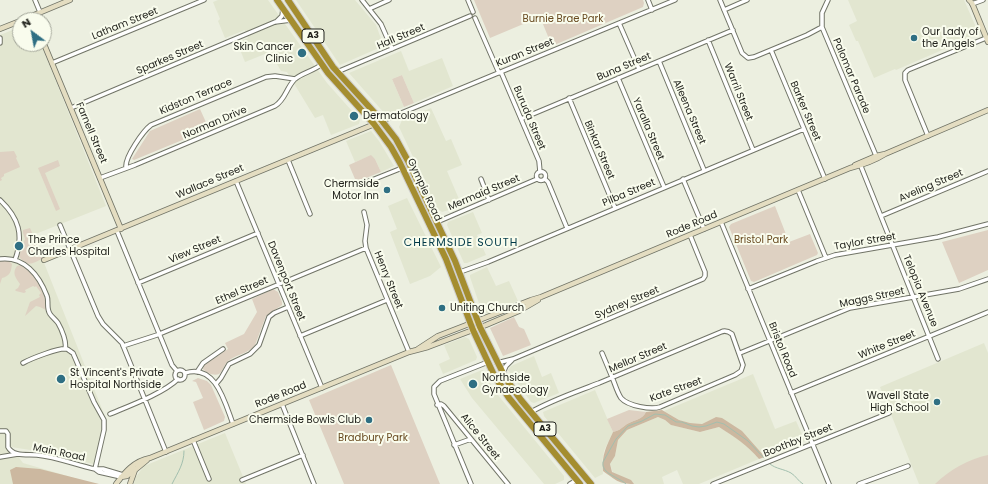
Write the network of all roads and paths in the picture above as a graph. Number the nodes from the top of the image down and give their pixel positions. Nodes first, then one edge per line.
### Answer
1 (36, 0) edge
2 (70, 0) edge
3 (204, 0) edge
4 (277, 0) edge
5 (288, 0) edge
6 (362, 0) edge
7 (389, 0) edge
8 (468, 0) edge
9 (648, 0) edge
10 (675, 0) edge
11 (720, 0) edge
12 (747, 0) edge
13 (828, 0) edge
14 (983, 0) edge
15 (971, 2) edge
16 (283, 9) junction
17 (369, 9) junction
18 (652, 10) junction
19 (724, 10) junction
20 (40, 12) joint
21 (473, 12) junction
22 (470, 16) junction
23 (475, 18) junction
24 (291, 20) junction
25 (275, 22) junction
26 (620, 23) junction
27 (12, 24) edge
28 (822, 27) junction
29 (0, 29) edge
30 (733, 30) junction
31 (0, 38) edge
32 (708, 40) junction
33 (987, 40) edge
34 (0, 43) edge
35 (392, 49) junction
36 (771, 50) junction
37 (47, 52) edge
38 (658, 61) junction
39 (52, 63) junction
40 (322, 64) junction
41 (639, 69) junction
42 (337, 72) junction
43 (500, 72) junction
44 (618, 78) junction
45 (295, 79) junction
46 (568, 98) junction
47 (70, 108) junction
48 (988, 110) edge
49 (521, 119) junction
50 (382, 121) junction
51 (374, 124) junction
52 (804, 129) junction
53 (928, 136) junction
54 (753, 150) junction
55 (876, 157) junction
56 (288, 160) junction
57 (860, 164) junction
58 (126, 167) junction
59 (402, 168) junction
60 (704, 170) junction
61 (988, 171) edge
62 (540, 172) junction
63 (100, 178) junction
64 (481, 179) dead end
65 (537, 179) junction
66 (545, 179) junction
67 (683, 179) junction
68 (825, 179) junction
69 (236, 181) junction
70 (353, 185) dead end
71 (664, 187) junction
72 (798, 190) junction
73 (0, 200) edge
74 (489, 200) junction
75 (615, 208) junction
76 (364, 212) dead end
77 (310, 214) dead end
78 (881, 216) junction
79 (437, 222) junction
80 (721, 222) junction
81 (988, 224) edge
82 (60, 225) dead end
83 (567, 228) junction
84 (704, 229) junction
85 (119, 230) junction
86 (258, 233) junction
87 (690, 235) junction
88 (893, 245) junction
89 (366, 248) junction
90 (70, 250) junction
91 (826, 258) junction
92 (0, 259) edge
93 (15, 260) junction
94 (44, 260) dead end
95 (460, 272) junction
96 (988, 279) edge
97 (138, 282) junction
98 (279, 284) junction
99 (748, 289) junction
100 (913, 297) junction
101 (387, 300) junction
102 (288, 307) junction
103 (988, 312) edge
104 (479, 324) junction
105 (471, 327) junction
106 (159, 334) junction
107 (300, 336) junction
108 (929, 336) junction
109 (770, 341) junction
110 (123, 346) junction
111 (65, 349) junction
112 (223, 349) dead end
113 (409, 352) junction
114 (602, 353) dead end
115 (740, 353) junction
116 (513, 359) junction
117 (938, 359) dead end
118 (488, 362) junction
119 (23, 363) dead end
120 (497, 363) junction
121 (177, 371) junction
122 (197, 372) junction
123 (185, 373) junction
124 (503, 373) junction
125 (612, 377) junction
126 (178, 379) junction
127 (216, 384) junction
128 (322, 388) junction
129 (791, 393) junction
130 (144, 399) junction
131 (282, 404) junction
132 (437, 405) junction
133 (531, 412) junction
134 (889, 413) dead end
135 (110, 414) dead end
136 (233, 424) junction
137 (0, 431) edge
138 (471, 439) junction
139 (193, 440) junction
140 (812, 444) junction
141 (454, 446) junction
142 (166, 452) junction
143 (19, 454) junction
144 (303, 455) junction
145 (0, 457) edge
146 (150, 458) junction
147 (141, 465) junction
148 (908, 466) dead end
149 (95, 469) junction
150 (111, 476) junction
151 (123, 476) junction
152 (209, 479) dead end
153 (242, 480) dead end
154 (578, 482) edge
155 (116, 484) edge
156 (129, 484) edge
157 (314, 484) edge
158 (471, 484) edge
159 (508, 484) edge
160 (570, 484) edge
161 (590, 484) edge
162 (713, 484) edge
163 (829, 484) edge
164 (859, 484) edge

1 - 20 street
2 - 20 main road
3 - 39 street, Latham Street
4 - 16 highway, Gympie Road / A3
5 - 42 highway, Gympie Road / A3
6 - 17 street
7 - 17 street
8 - 21 street
9 - 18 street
10 - 18 street, Kuran Street
11 - 19 street
12 - 19 street
13 - 28 street
14 - 15 street
15 - 33 main road
16 - 24 highway, Gympie Road / A3
16 - 25 street
17 - 35 street
18 - 26 street, Kuran Street
19 - 30 street
21 - 22 street
21 - 23 street
22 - 23 street
22 - 35 street, Hall Street
23 - 43 street, Buruda Street
24 - 25 street, Sparkes Street
24 - 40 highway, Gympie Road / A3
25 - 47 street, Sparkes Street
26 - 41 street
26 - 43 street, Kuran Street
27 - 29 main road
28 - 36 street
28 - 55 street, Palomar Parade
30 - 32 street, Buna Street
30 - 36 street
31 - 34 street
32 - 38 street, Buna Street
32 - 54 street, Warril Street
33 - 53 street
35 - 42 street, Hall Street
36 - 52 street, Barker Street
37 - 39 main road, Farnell Street
38 - 41 street, Buna Street
38 - 60 street, Alleena Street
39 - 47 main road, Farnell Street
40 - 45 street
40 - 51 highway, Gympie Road / A3
41 - 44 street, Buna Street
42 - 50 highway, Gympie Road / A3
43 - 49 street, Buruda Street
43 - 50 street, Kuran Street
44 - 46 street, Buna Street
44 - 71 street, Yaralla Street
45 - 58 street, Norman Drive
45 - 58 street, Kidston Terrace
46 - 49 street, Buna Street
46 - 75 street, Binkar Street
47 - 63 main road, Farnell Street
48 - 53 main road, Rode Road
49 - 62 street, Buruda Street
50 - 51 main road, Wallace Street
50 - 79 highway, Gympie Road / A3
51 - 56 main road, Wallace Street
51 - 59 highway, Gympie Road / A3
52 - 54 street, Pilba Street
52 - 68 street, Barker Street
53 - 55 main road, Rode Road
54 - 60 street, Pilba Street
55 - 57 main road, Rode Road
56 - 69 main road, Wallace Street
56 - 77 street
57 - 68 main road, Rode Road
57 - 78 street, Telopia Avenue
58 - 63 street, Norman Drive
59 - 70 street
59 - 105 highway, Gympie Road / A3
60 - 67 street, Pilba Street
61 - 78 street, Aveling Street
62 - 65 street
62 - 66 street
63 - 85 main road, Farnell Street
64 - 74 street
65 - 66 street
65 - 74 street, Mermaid Street
66 - 83 street
67 - 71 street, Pilba Street
67 - 84 street
68 - 72 main road, Rode Road
69 - 85 main road, Wallace Street
69 - 86 street, Davenport Street
71 - 75 street, Pilba Street
72 - 80 main road, Rode Road
72 - 91 street
73 - 93 street
74 - 79 street, Mermaid Street
75 - 83 street, Pilba Street
76 - 89 street, Henry Street
78 - 88 street, Telopia Avenue
79 - 95 highway, Gympie Road / A3
80 - 84 main road, Rode Road
80 - 99 street, Bristol Road
81 - 88 street, Taylor Street
82 - 90 street
83 - 95 street, Pilba Street
84 - 87 main road, Rode Road
85 - 90 main road, Wallace Street
85 - 97 street, Farnell Street
86 - 97 street, View Street
86 - 98 street, Davenport Street
87 - 104 main road, Rode Road
87 - 116 street, Sydney Street
88 - 91 street, Taylor Street
88 - 100 street, Telopia Avenue
89 - 98 street, Ethel Street
89 - 101 street, Henry Street
90 - 94 main road, Wallace Street
90 - 110 street
91 - 99 street, Taylor Street
92 - 93 street
93 - 111 street
95 - 104 highway, Gympie Road / A3
96 - 100 street, Maggs Street
97 - 106 street, Farnell Street
98 - 102 street, Davenport Street
98 - 106 street, Ethel Street
99 - 109 street, Bristol Road
100 - 108 street, Telopia Avenue
100 - 109 street, Maggs Street
101 - 107 street
101 - 113 street, Henry Street
102 - 107 street, Davenport Street
102 - 127 street
103 - 108 street, White Street
104 - 105 main road, Rode Road
104 - 120 highway, Gympie Road / A3
105 - 113 main road, Rode Road
105 - 118 highway, Gympie Road / A3
106 - 110 street, Ethel Street
106 - 121 street, Farnell Street
107 - 128 street, Davenport Street
108 - 117 street, Telopia Avenue
108 - 129 street, White Street
109 - 115 street, Maggs Street
109 - 129 street, Bristol Road
110 - 130 street
111 - 119 street
111 - 149 street
112 - 122 street
113 - 128 main road, Rode Road
114 - 125 street, Kate Street
115 - 125 street, Mellor Street
115 - 125 street, Kate Street
116 - 120 street, Sydney Street
116 - 124 street
118 - 132 street
118 - 154 highway, Gympie Road / A3
120 - 124 highway, Gympie Road / A3
121 - 123 street
121 - 126 street
122 - 123 street
122 - 127 street
123 - 126 street
124 - 133 highway, Gympie Road / A3
125 - 133 street, Mellor Street
126 - 130 street
127 - 136 street
128 - 131 main road, Rode Road
129 - 140 street, Bristol Road
130 - 135 street
130 - 142 street
131 - 136 main road, Rode Road
131 - 144 street
132 - 138 street, Alice Street
132 - 141 street
133 - 161 highway, Gympie Road / A3
134 - 140 street, Boothby Street
136 - 139 main road, Rode Road
137 - 143 street, Main Road
138 - 141 street
138 - 159 street, Alice Street
139 - 142 main road, Rode Road
139 - 152 street
140 - 162 street, Boothby Street
140 - 163 street, Bristol Road
141 - 158 street
142 - 146 main road, Rode Road
143 - 145 street, Main Road
143 - 149 street, Main Road
144 - 153 street
144 - 157 street
146 - 147 main road, Rode Road
146 - 151 main road, Rode Road
147 - 151 main road
147 - 156 main road, Rode Road
148 - 164 street
149 - 150 street, Main Road
149 - 151 street, Main Road
150 - 151 street, Main Road
150 - 155 street
151 - 155 main road, Rode Road
151 - 156 main road
154 - 160 street

